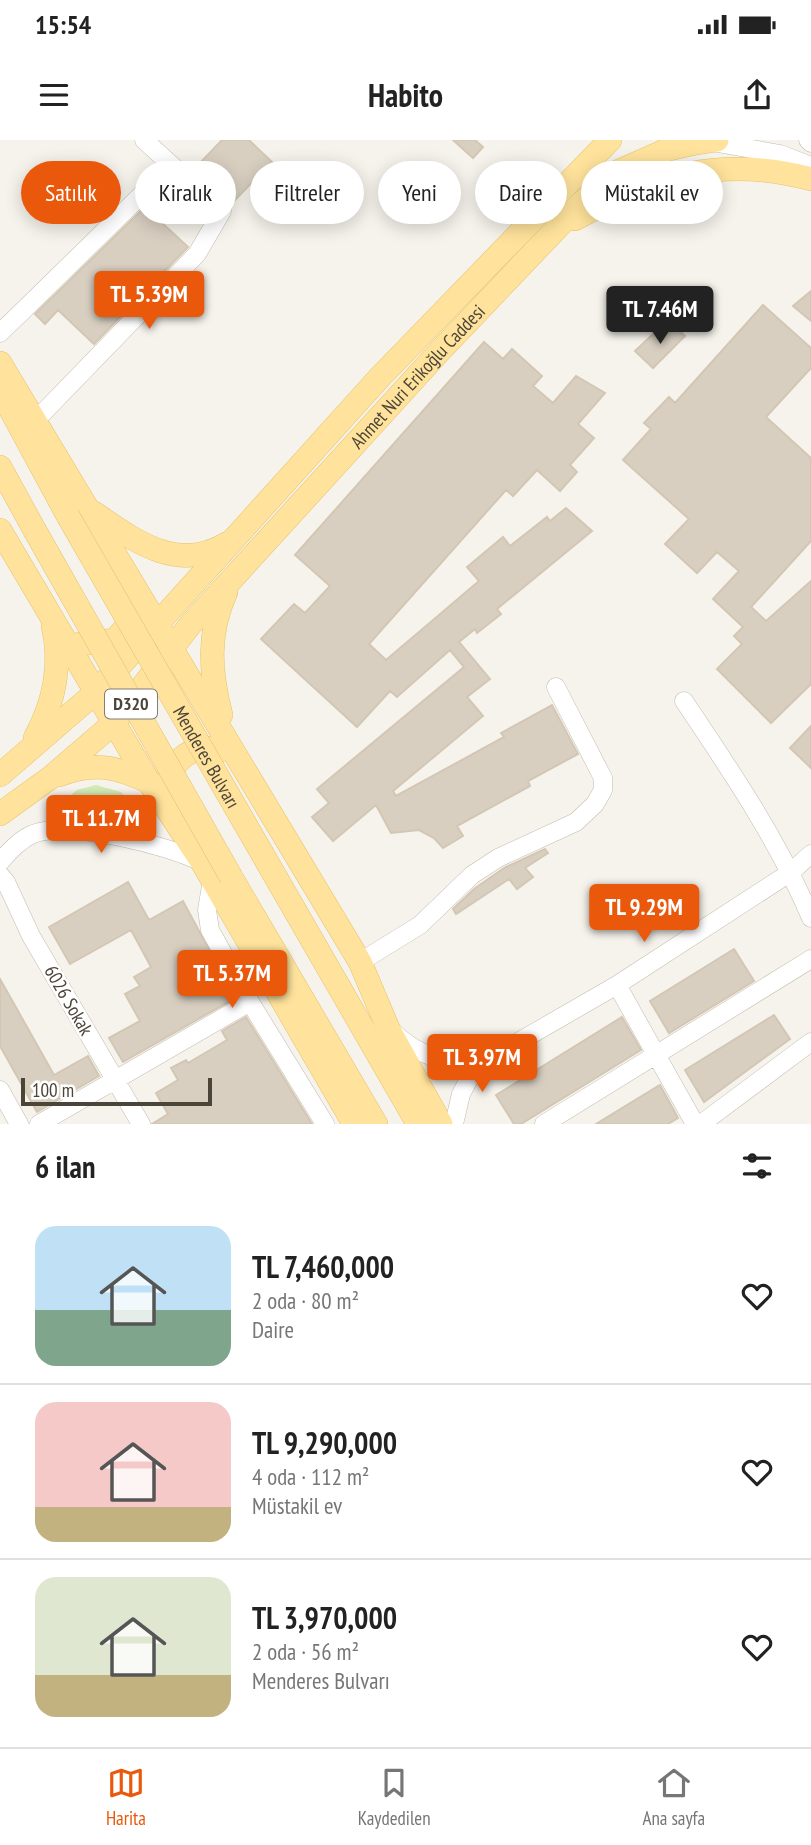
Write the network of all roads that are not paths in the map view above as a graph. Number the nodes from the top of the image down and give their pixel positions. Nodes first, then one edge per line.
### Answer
1 (144, 140) edge
2 (596, 140) edge
3 (610, 140) edge
4 (699, 141) edge
5 (167, 161) edge
6 (811, 166) edge
7 (811, 179) edge
8 (574, 180) junction
9 (135, 202) edge
10 (214, 224) edge
11 (554, 230) junction
12 (0, 333) edge
13 (0, 363) edge
14 (0, 390) edge
15 (36, 419) junction
16 (0, 467) edge
17 (76, 511) junction
18 (0, 530) edge
19 (236, 538) junction
20 (131, 581) junction
21 (230, 582) junction
22 (50, 616) junction
23 (158, 625) junction
24 (172, 648) junction
25 (556, 687) dead end
26 (96, 692) junction
27 (684, 701) dead end
28 (114, 723) junction
29 (226, 735) junction
30 (27, 751) junction
31 (241, 763) junction
32 (0, 775) edge
33 (50, 778) junction
34 (149, 782) junction
35 (167, 806) junction
36 (0, 814) edge
37 (811, 854) edge
38 (0, 862) edge
39 (791, 872) junction
40 (215, 873) junction
41 (0, 875) edge
42 (811, 918) edge
43 (811, 959) edge
44 (360, 962) junction
45 (617, 985) junction
46 (250, 1002) junction
47 (388, 1028) junction
48 (811, 1042) edge
49 (657, 1053) junction
50 (494, 1056) junction
51 (116, 1081) junction
52 (0, 1090) edge
53 (19, 1124) edge
54 (39, 1124) edge
55 (141, 1124) edge
56 (325, 1124) edge
57 (354, 1124) edge
58 (376, 1124) edge
59 (418, 1124) edge
60 (440, 1124) edge
61 (454, 1124) edge
62 (544, 1124) edge
63 (695, 1124) edge
64 (701, 1124) edge

1 - 5 street
2 - 8 main road
3 - 8 main road, Ahmet Nuri Erikoğlu Caddesi
4 - 6 street
4 - 11 main road, Ahmet Nuri Erikoğlu Caddesi
7 - 11 main road
8 - 19 main road, Ahmet Nuri Erikoğlu Caddesi
9 - 12 street
10 - 15 street
11 - 21 main road, Ahmet Nuri Erikoğlu Caddesi
13 - 15 main road
14 - 17 main road, Menderes Bulvarı
15 - 17 main road
16 - 40 main road, Menderes Bulvarı / D320, bridge
17 - 19 main road
17 - 20 main road
17 - 59 main road, Menderes Bulvarı / D320, bridge
18 - 22 main road
19 - 23 main road, Ahmet Nuri Erikoğlu Caddesi
20 - 22 main road
20 - 23 main road
21 - 24 main road, Ahmet Nuri Erikoğlu Caddesi
21 - 29 main road
22 - 26 main road
22 - 30 main road
23 - 24 main road
23 - 26 main road, Ahmet Nuri Erikoğlu Caddesi
24 - 28 main road, Ahmet Nuri Erikoğlu Caddesi
24 - 29 main road
25 - 44 street
26 - 28 main road
26 - 30 main road, Ahmet Nuri Erikoğlu Caddesi
27 - 39 street
28 - 33 main road, Ahmet Nuri Erikoğlu Caddesi
28 - 34 main road
29 - 31 main road
30 - 32 main road, Ahmet Nuri Erikoğlu Caddesi
31 - 35 main road
31 - 44 main road
33 - 34 main road
33 - 36 main road
34 - 35 main road
35 - 40 main road
37 - 39 street
38 - 40 street
39 - 42 street
39 - 45 street
40 - 46 street
40 - 57 main road
40 - 58 main road, Menderes Bulvarı / D320
41 - 51 street, 6026 Sokak
43 - 49 street
44 - 47 main road
45 - 49 street
45 - 50 street
46 - 51 street
46 - 56 street
47 - 50 street
47 - 60 main road
48 - 64 street
49 - 62 street
49 - 63 street
50 - 61 street
51 - 54 street
51 - 55 street, 6026 Sokak
52 - 53 street

